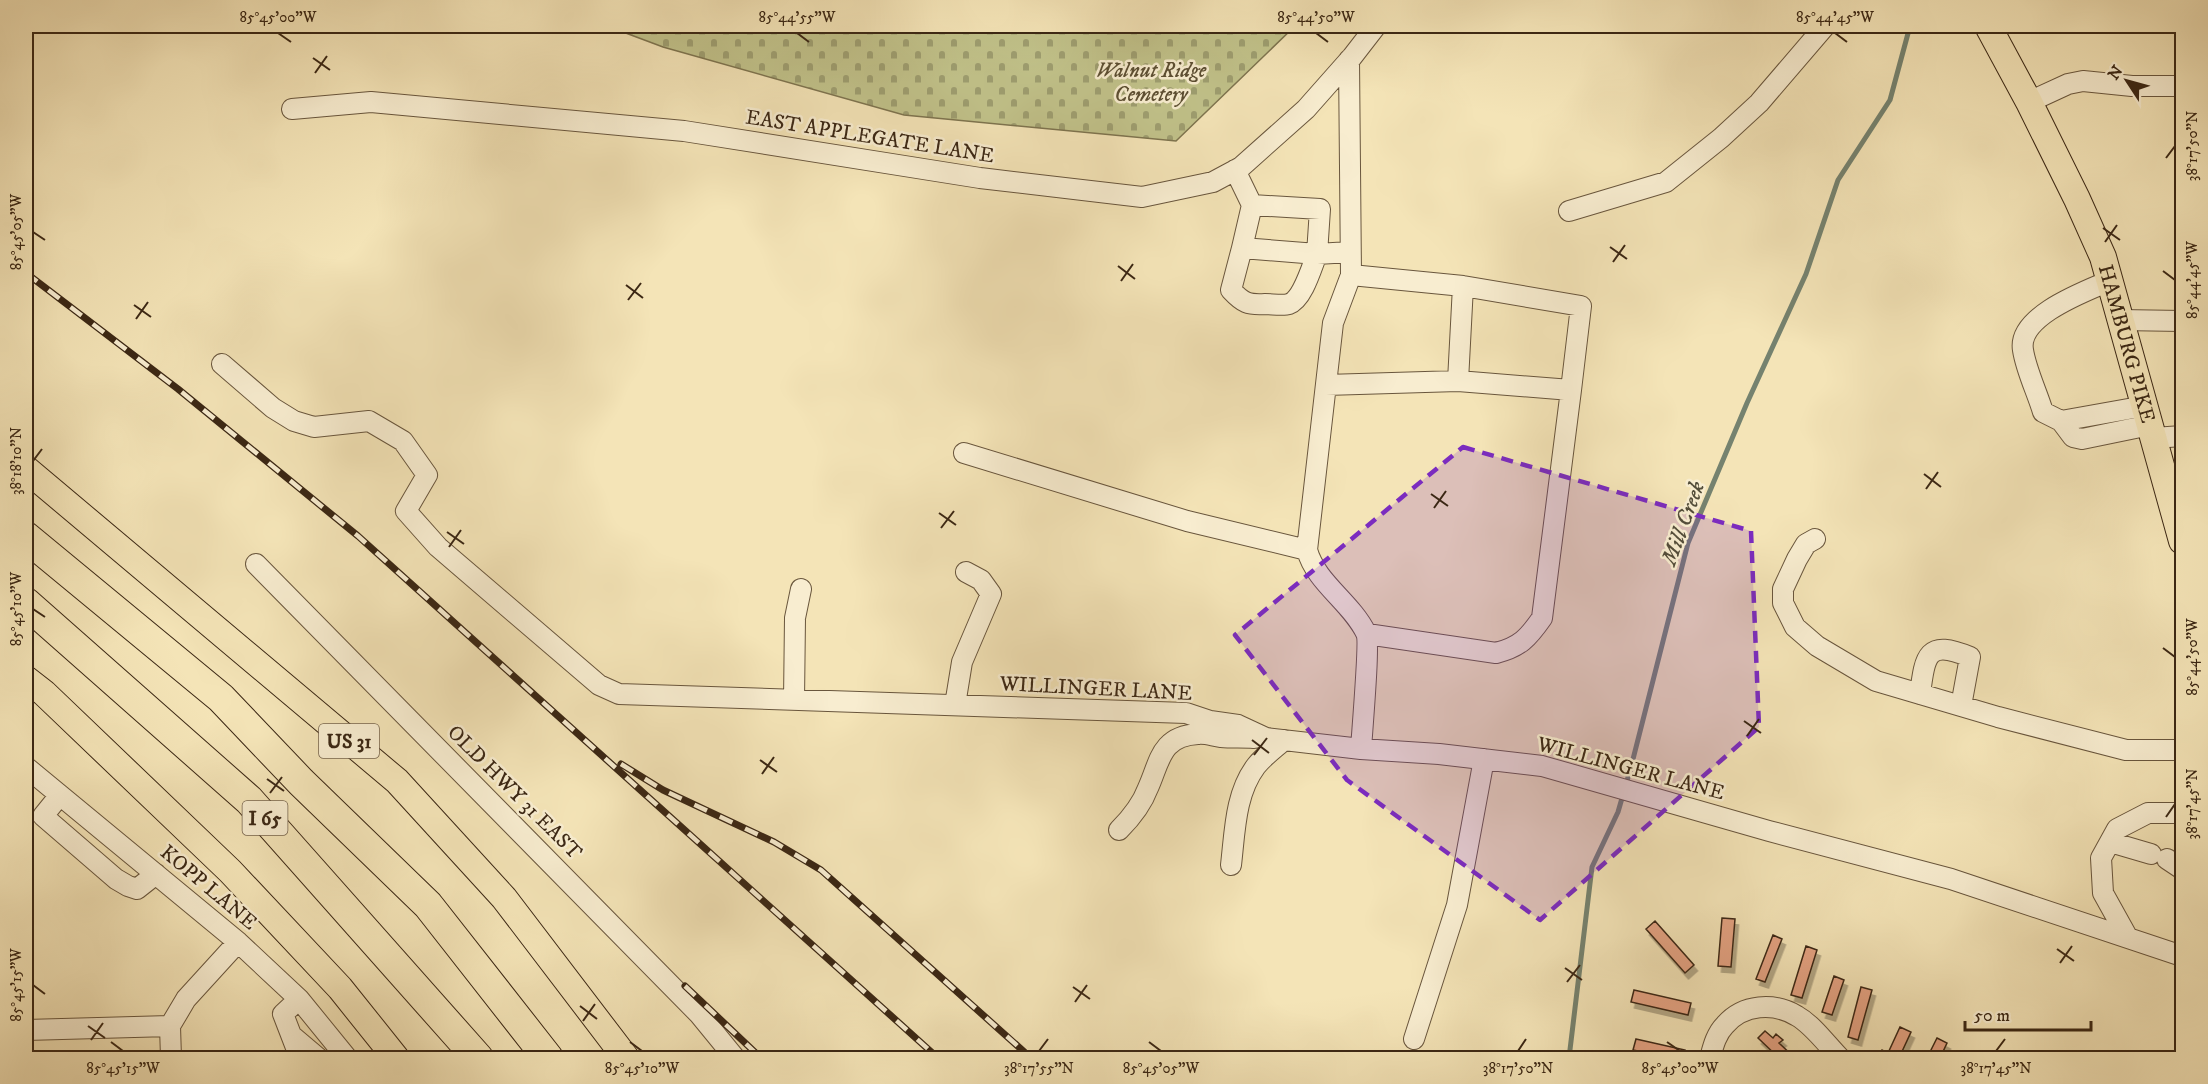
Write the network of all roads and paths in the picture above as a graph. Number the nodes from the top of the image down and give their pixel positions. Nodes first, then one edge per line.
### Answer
1 (1376, 26) edge
2 (1825, 26) edge
3 (1993, 30) edge
4 (1349, 60) junction
5 (2182, 86) edge
6 (2029, 102) junction
7 (292, 109) dead end
8 (1235, 170) junction
9 (1252, 205) junction
10 (1569, 211) dead end
11 (1242, 248) junction
12 (1350, 252) junction
13 (1317, 254) junction
14 (1351, 275) junction
15 (2109, 281) junction
16 (1463, 286) junction
17 (2120, 320) junction
18 (2182, 321) edge
19 (222, 364) dead end
20 (1458, 381) junction
21 (1326, 385) junction
22 (1571, 390) junction
23 (2150, 423) junction
24 (2182, 436) edge
25 (963, 453) dead end
26 (26, 469) edge
27 (2174, 485) edge
28 (26, 537) edge
29 (1815, 539) dead end
30 (2182, 540) edge
31 (1307, 550) junction
32 (256, 564) dead end
33 (966, 572) dead end
34 (801, 589) dead end
35 (26, 603) edge
36 (1367, 634) junction
37 (26, 679) edge
38 (1920, 694) junction
39 (794, 699) junction
40 (955, 705) junction
41 (1961, 706) junction
42 (1275, 739) junction
43 (2182, 748) edge
44 (1360, 749) junction
45 (1484, 759) junction
46 (26, 767) edge
47 (60, 795) junction
48 (2182, 813) edge
49 (1119, 830) dead end
50 (2110, 842) junction
51 (2167, 861) edge
52 (1232, 865) dead end
53 (156, 874) junction
54 (2128, 938) junction
55 (238, 942) junction
56 (2182, 956) edge
57 (299, 999) junction
58 (436, 1011) junction
59 (170, 1026) junction
60 (26, 1030) edge
61 (290, 1034) junction
62 (1414, 1039) dead end
63 (171, 1059) edge
64 (300, 1059) edge
65 (318, 1059) edge
66 (347, 1059) edge
67 (396, 1059) edge
68 (465, 1059) edge
69 (478, 1059) edge
70 (548, 1059) edge
71 (626, 1059) edge
72 (735, 1059) edge
73 (1710, 1059) edge
74 (1839, 1059) edge

1 - 4 street, EAST APPLEGATE LANE
2 - 10 street
3 - 6 main road, HAMBURG PIKE
4 - 8 street, EAST APPLEGATE LANE
4 - 12 street
5 - 6 street
6 - 15 main road, HAMBURG PIKE
7 - 8 street, EAST APPLEGATE LANE
8 - 9 street
9 - 11 street
9 - 13 street
11 - 13 street
11 - 13 street
12 - 13 street
12 - 14 street
14 - 16 street
14 - 21 street
15 - 17 main road, HAMBURG PIKE
15 - 23 street
16 - 20 street
16 - 22 street
17 - 18 street
17 - 23 main road, HAMBURG PIKE
19 - 39 street, WILLINGER LANE
20 - 21 street
20 - 22 street
21 - 31 street
22 - 36 street
23 - 24 street
23 - 27 main road, HAMBURG PIKE
25 - 31 street
26 - 71 main road, US 31
27 - 30 main road, HAMBURG PIKE
28 - 70 highway, I 65
29 - 38 street
31 - 36 street
32 - 72 street, OLD HWY 31 EAST
33 - 40 street
34 - 39 street
35 - 58 highway, I 65
36 - 44 street
37 - 67 main road
38 - 41 street
38 - 41 street
39 - 40 street, WILLINGER LANE
40 - 42 street, WILLINGER LANE
41 - 43 street
42 - 44 street, WILLINGER LANE
42 - 49 street
42 - 52 street
44 - 45 street, WILLINGER LANE
45 - 54 street, WILLINGER LANE
45 - 62 street
46 - 47 street, KOPP LANE
47 - 53 street, KOPP LANE
47 - 53 street
48 - 50 street
50 - 51 street
50 - 54 street
53 - 55 street, KOPP LANE
54 - 56 street, WILLINGER LANE
55 - 57 street, KOPP LANE
55 - 59 street
57 - 61 street
57 - 66 street, KOPP LANE
58 - 68 highway
58 - 69 highway, I 65
59 - 60 street
59 - 63 street
61 - 64 street
61 - 65 street
73 - 74 street

